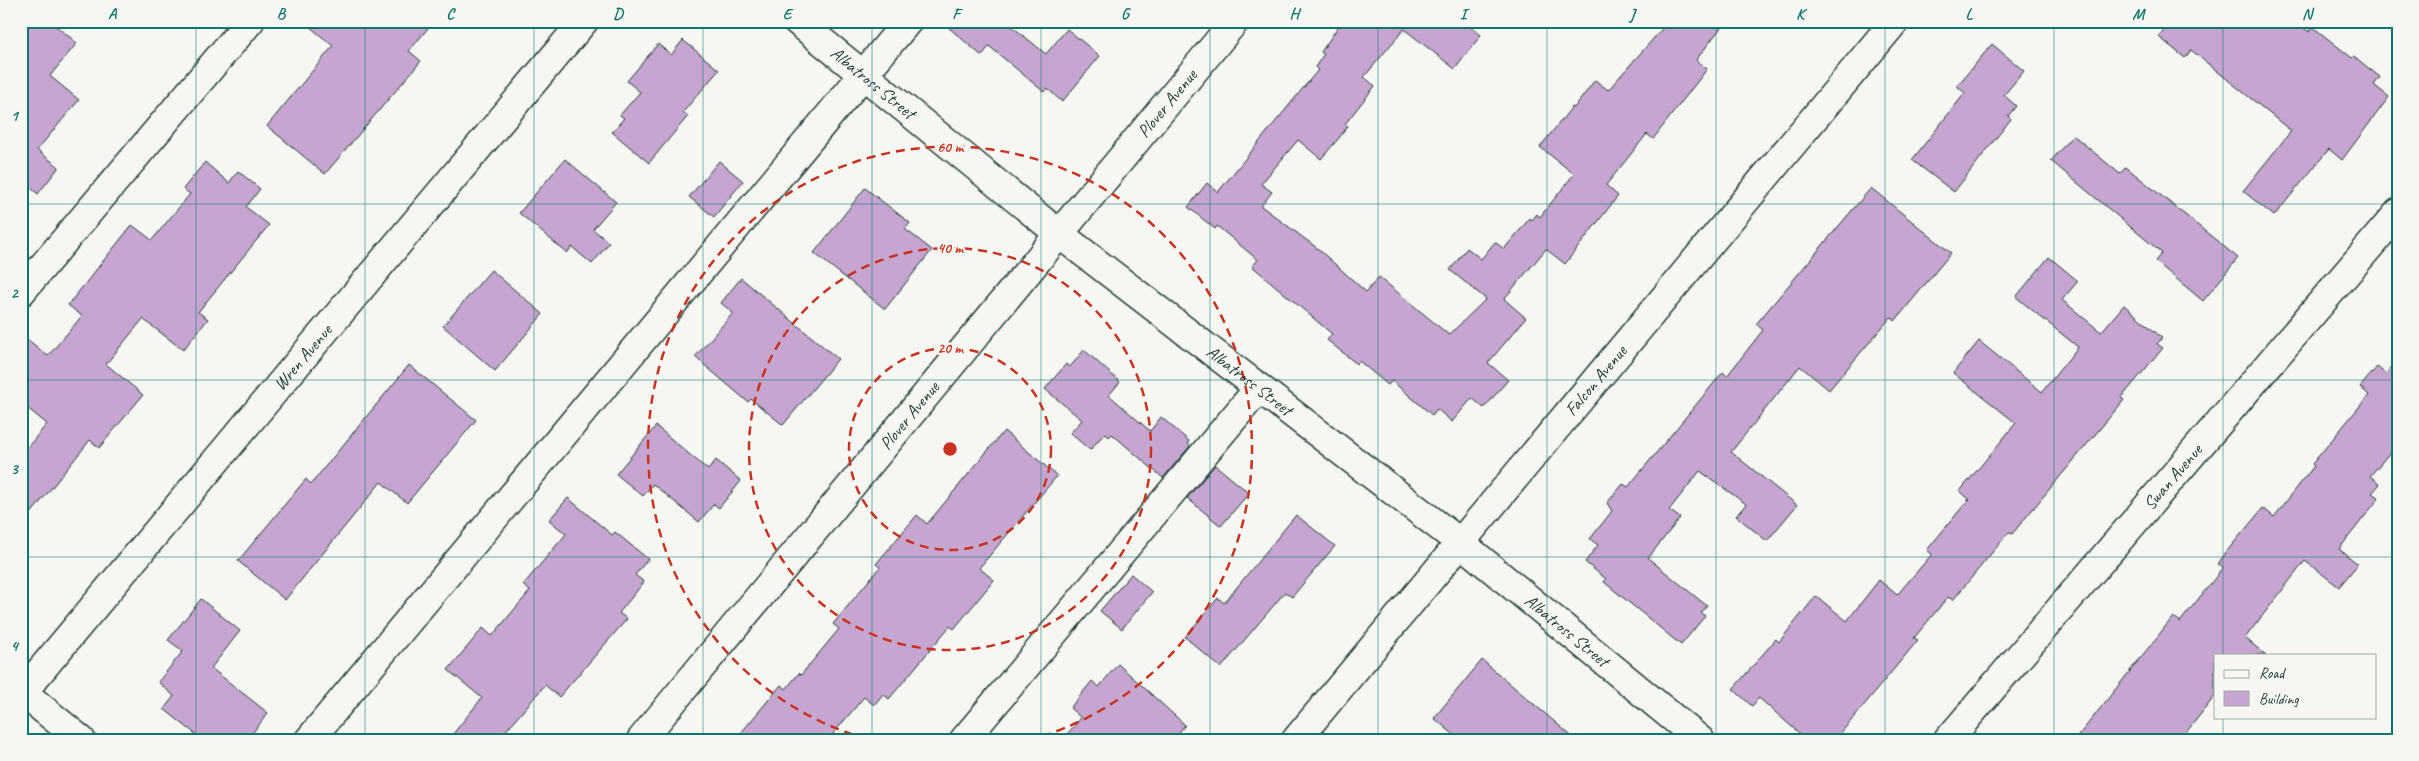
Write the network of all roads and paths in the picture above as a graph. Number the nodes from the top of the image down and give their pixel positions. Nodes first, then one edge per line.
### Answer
1 (250, 21) edge
2 (584, 21) edge
3 (797, 21) edge
4 (908, 21) edge
5 (1235, 21) edge
6 (1895, 21) edge
7 (863, 75) junction
8 (2398, 213) edge
9 (1058, 233) junction
10 (21, 292) edge
11 (1259, 388) junction
12 (1462, 544) junction
13 (22, 692) edge
14 (81, 740) edge
15 (309, 740) edge
16 (641, 740) edge
17 (964, 740) edge
18 (1296, 740) edge
19 (1700, 740) edge
20 (1948, 740) edge

1 - 10 street
2 - 13 street, Wren Avenue
3 - 7 street, Albatross Street
4 - 7 street
5 - 9 street, Plover Avenue
6 - 12 street, Falcon Avenue
7 - 9 street, Albatross Street
7 - 15 street
8 - 20 street, Swan Avenue
9 - 11 street, Albatross Street
9 - 16 street, Plover Avenue
11 - 12 street, Albatross Street
11 - 17 street
12 - 18 street, Falcon Avenue
12 - 19 street, Albatross Street
13 - 14 street

